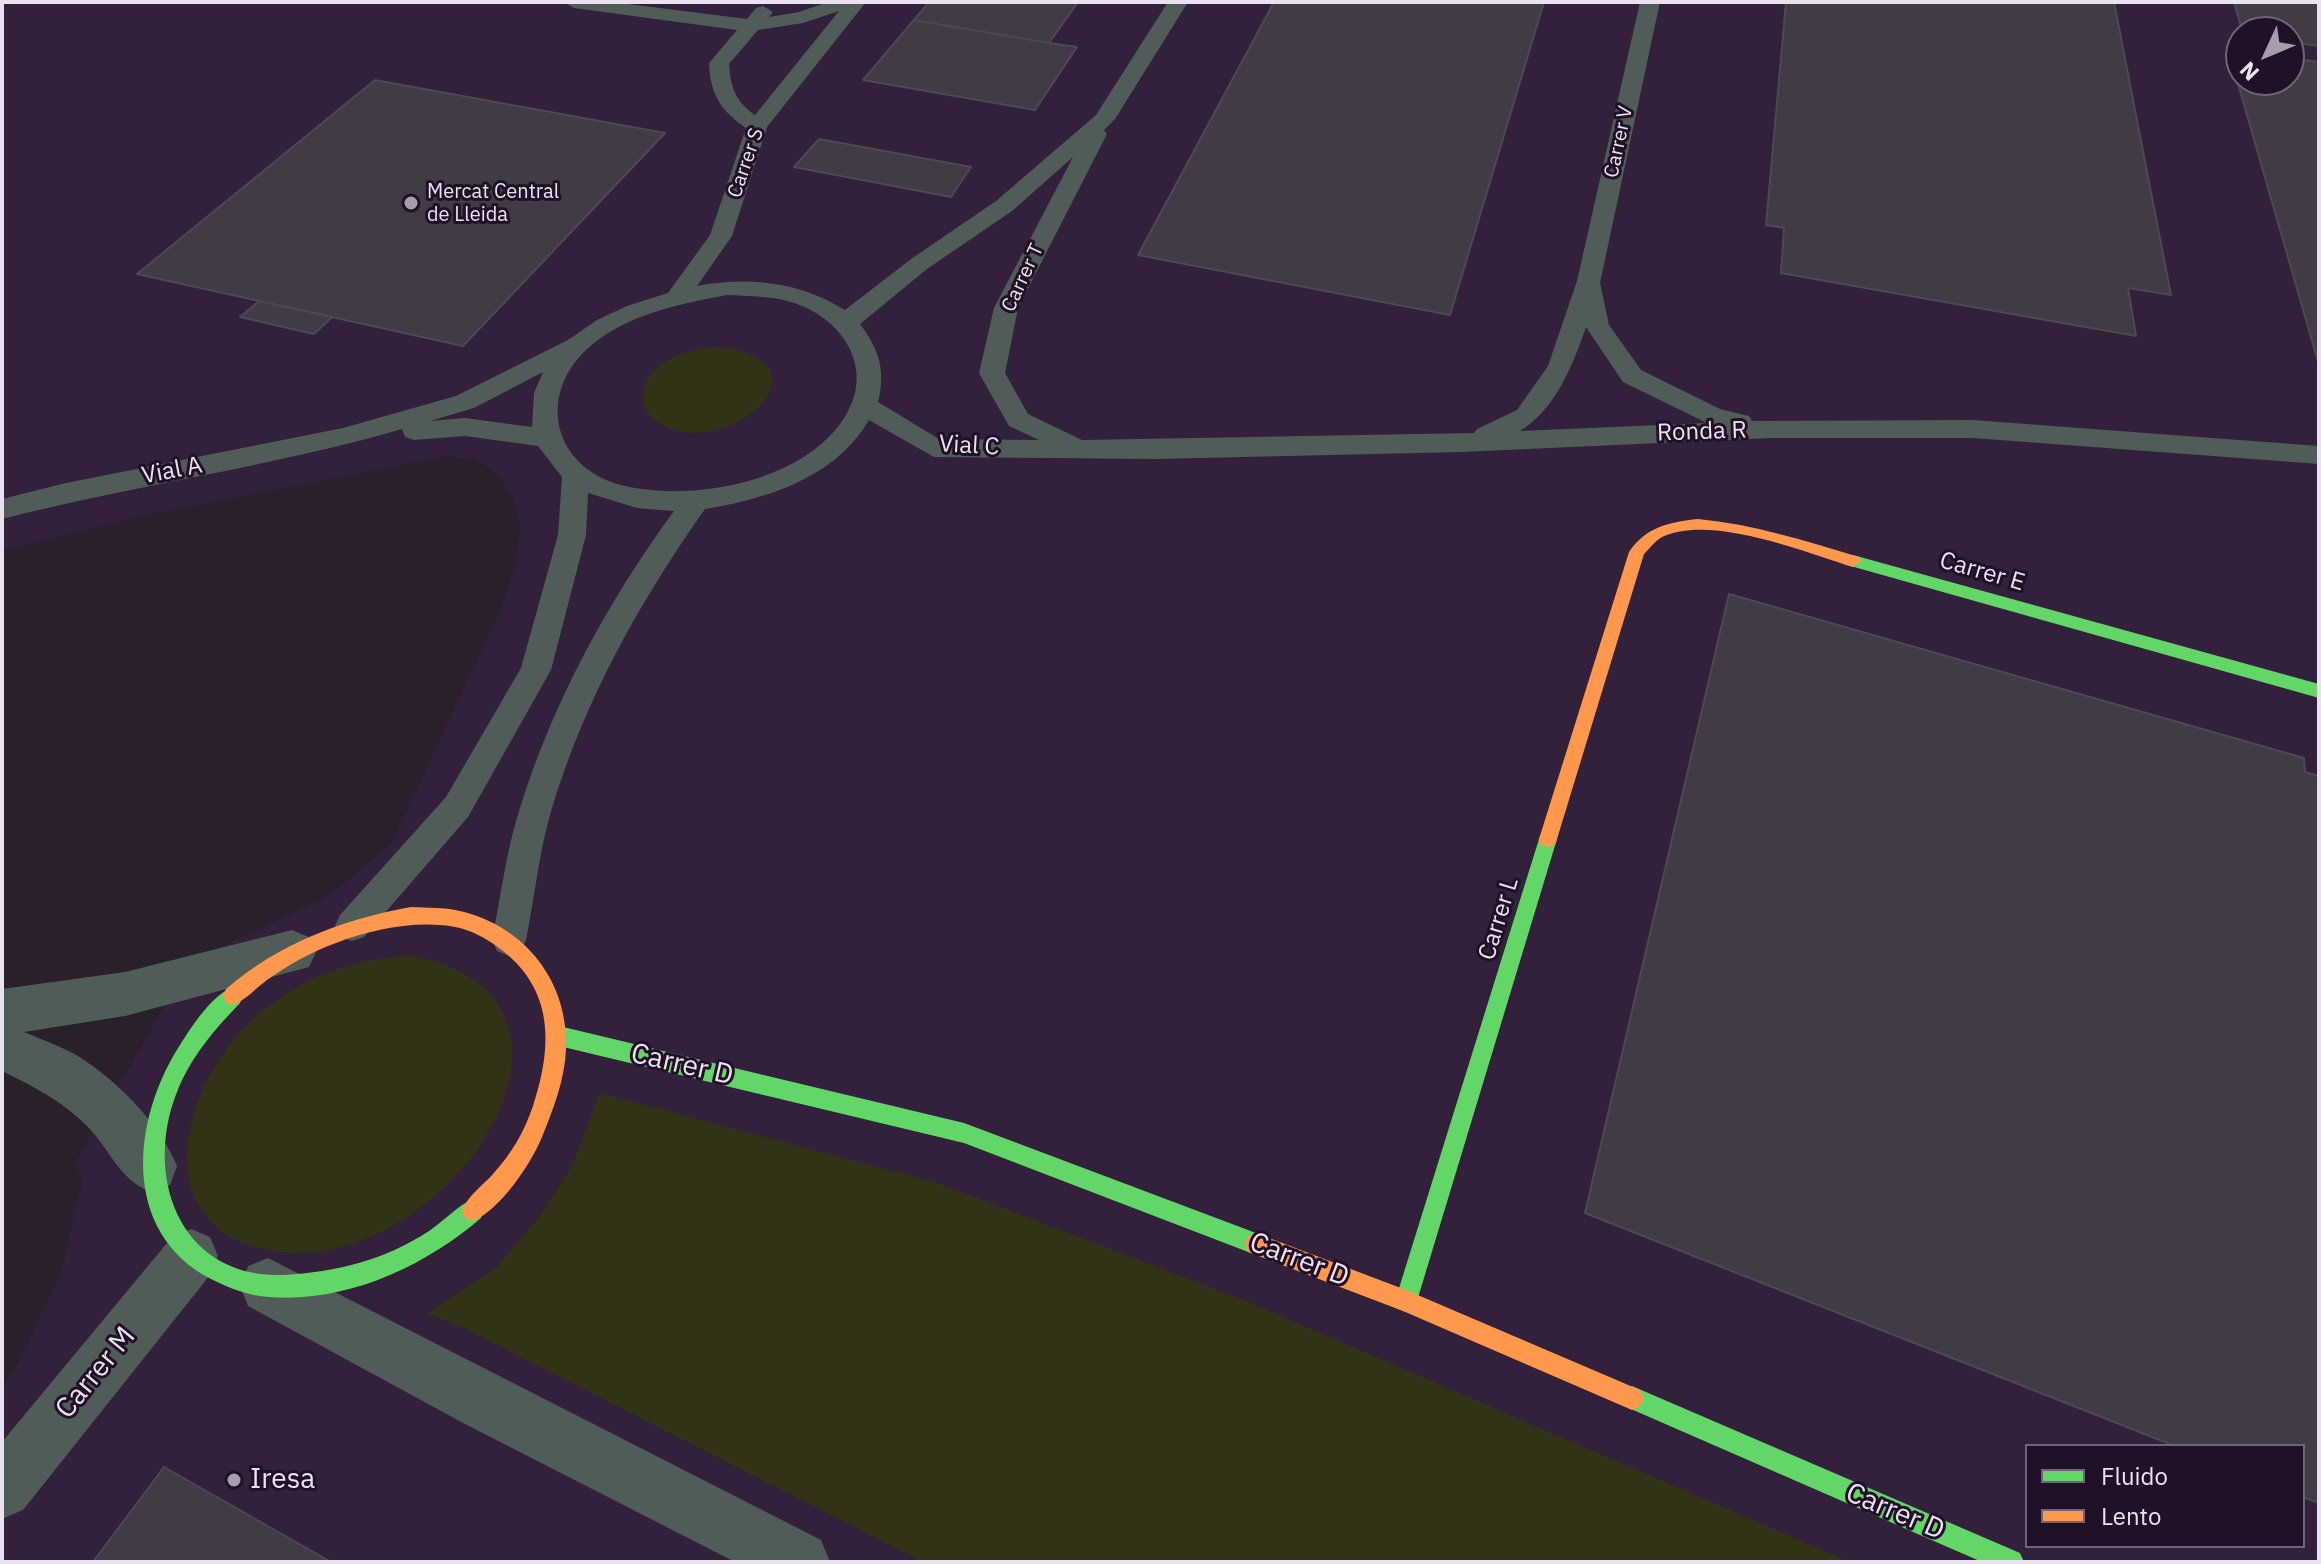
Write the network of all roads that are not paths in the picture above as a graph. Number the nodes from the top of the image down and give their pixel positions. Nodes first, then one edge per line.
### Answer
1 (574, 2) edge
2 (775, 2) edge
3 (846, 2) edge
4 (856, 2) edge
5 (1178, 2) edge
6 (1650, 2) edge
7 (735, 6) dead end
8 (701, 21) junction
9 (754, 25) junction
10 (1104, 119) junction
11 (757, 126) junction
12 (1589, 281) junction
13 (679, 294) junction
14 (846, 322) junction
15 (580, 343) junction
16 (865, 406) junction
17 (1771, 429) junction
18 (343, 437) junction
19 (547, 438) junction
20 (1461, 443) junction
21 (1084, 450) junction
22 (2319, 455) edge
23 (576, 475) junction
24 (696, 501) junction
25 (2, 509) edge
26 (1637, 552) joint
27 (2319, 691) edge
28 (352, 926) junction
29 (509, 940) junction
30 (292, 952) junction
31 (2, 1012) edge
32 (559, 1036) junction
33 (2, 1046) edge
34 (151, 1166) junction
35 (191, 1256) junction
36 (268, 1286) junction
37 (1406, 1301) junction
38 (2, 1489) edge
39 (799, 1562) edge
40 (2011, 1562) edge

1 - 8 lane
2 - 9 lane
3 - 9 lane
4 - 11 lane, Carrer S
5 - 10 lane, Carrer T
6 - 12 lane, Carrer V
7 - 8 lane
8 - 9 lane
9 - 11 lane
10 - 14 lane, Carrer T
10 - 21 lane, Carrer T
11 - 13 lane, Carrer S
12 - 17 lane, Carrer V
12 - 20 lane, Carrer V
13 - 14 lane
13 - 15 lane
14 - 16 lane
15 - 18 lane, Vial A
15 - 19 lane
16 - 21 lane, Vial C
16 - 24 lane
17 - 20 lane, Ronda R
17 - 22 lane, Ronda R
18 - 19 lane, Vial A
18 - 25 lane, Vial A
19 - 23 lane
20 - 21 lane, Ronda R
23 - 24 lane
23 - 28 lane
24 - 29 lane
26 - 27 street, Carrer E
26 - 37 street, Carrer L
28 - 29 street
28 - 30 street
29 - 32 street
30 - 31 street
30 - 34 street
32 - 36 street
32 - 37 street, Carrer D
33 - 34 street
34 - 35 street
35 - 36 street
35 - 38 street, Carrer M
36 - 39 street
37 - 40 street, Carrer D

